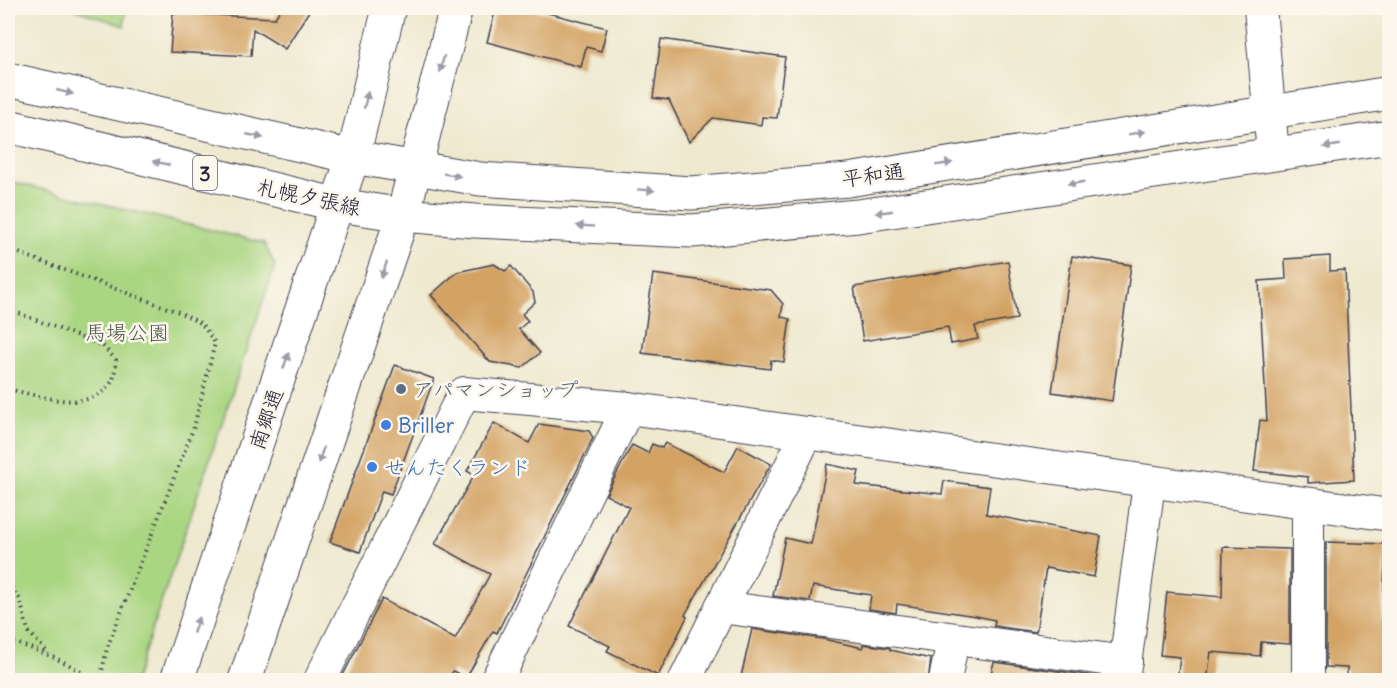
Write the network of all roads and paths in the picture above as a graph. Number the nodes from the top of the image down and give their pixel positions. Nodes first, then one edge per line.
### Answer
1 (389, 8) edge
2 (456, 8) edge
3 (1260, 8) edge
4 (8, 79) edge
5 (1389, 93) edge
6 (1269, 111) junction
7 (8, 126) edge
8 (1389, 137) edge
9 (1273, 154) junction
10 (353, 157) junction
11 (416, 169) junction
12 (339, 205) junction
13 (403, 215) junction
14 (8, 249) edge
15 (8, 309) edge
16 (8, 389) edge
17 (628, 408) junction
18 (807, 434) junction
19 (1149, 483) junction
20 (1308, 504) junction
21 (1389, 515) edge
22 (8, 583) edge
23 (721, 607) junction
24 (8, 640) edge
25 (953, 640) junction
26 (48, 654) junction
27 (1125, 671) edge
28 (93, 681) edge
29 (100, 681) edge
30 (177, 681) edge
31 (245, 681) edge
32 (320, 681) edge
33 (497, 681) edge
34 (685, 681) edge
35 (945, 681) edge
36 (1308, 681) edge

10 -> 1 street
2 -> 11 street
3 - 6 street
4 -> 10 street, 3
5 - 6 street, 平和通
6 - 9 street
11 -> 6 street, 平和通
12 -> 7 street, 札幌夕張線 / 3
8 -> 9 street, 平和通
9 -> 13 street, 平和通
10 - 11 street, 平和通
10 - 12 street, 南郷通
11 - 13 street
12 - 13 street, 札幌夕張線 / 3
30 -> 12 street, 南郷通
13 -> 31 street
14 - 29 path
15 - 16 path
17 - 18 street
17 - 32 street
17 - 33 street
18 - 19 street
18 - 23 street
19 - 20 street
19 - 27 street
20 - 21 street
20 - 36 street
22 - 26 path
23 - 25 street
23 - 34 street
24 - 26 path
25 - 27 street
25 - 35 street
26 - 28 path

